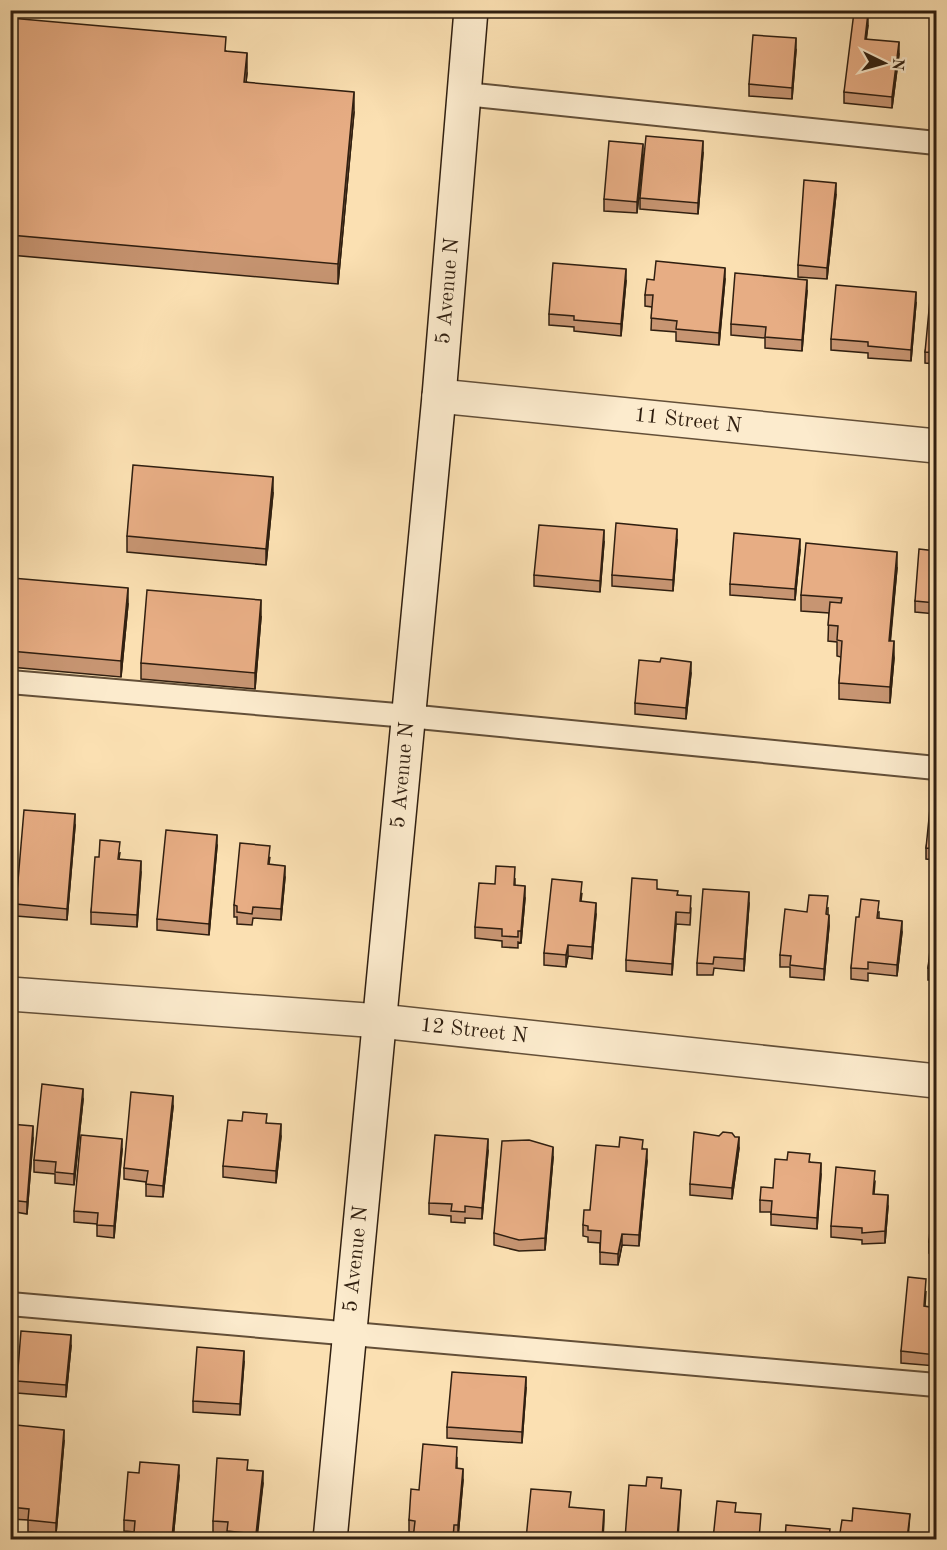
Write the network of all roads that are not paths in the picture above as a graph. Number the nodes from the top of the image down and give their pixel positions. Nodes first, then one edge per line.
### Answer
1 (471, 10) edge
2 (465, 94) junction
3 (936, 142) edge
4 (439, 396) junction
5 (936, 446) edge
6 (10, 681) edge
7 (408, 716) junction
8 (936, 768) edge
9 (10, 994) edge
10 (380, 1021) junction
11 (936, 1081) edge
12 (10, 1304) edge
13 (349, 1332) junction
14 (936, 1385) edge
15 (330, 1539) edge

1 - 2 main road, 5 Avenue N
2 - 3 lane
2 - 4 main road, 5 Avenue N
4 - 5 main road, 11 Street N
4 - 7 main road, 5 Avenue N
6 - 7 lane
7 - 8 lane
7 - 10 main road, 5 Avenue N
9 - 10 main road, 12 Street N
10 - 11 main road, 12 Street N
10 - 13 main road, 5 Avenue N
12 - 13 lane
13 - 14 lane
13 - 15 main road, 5 Avenue N

